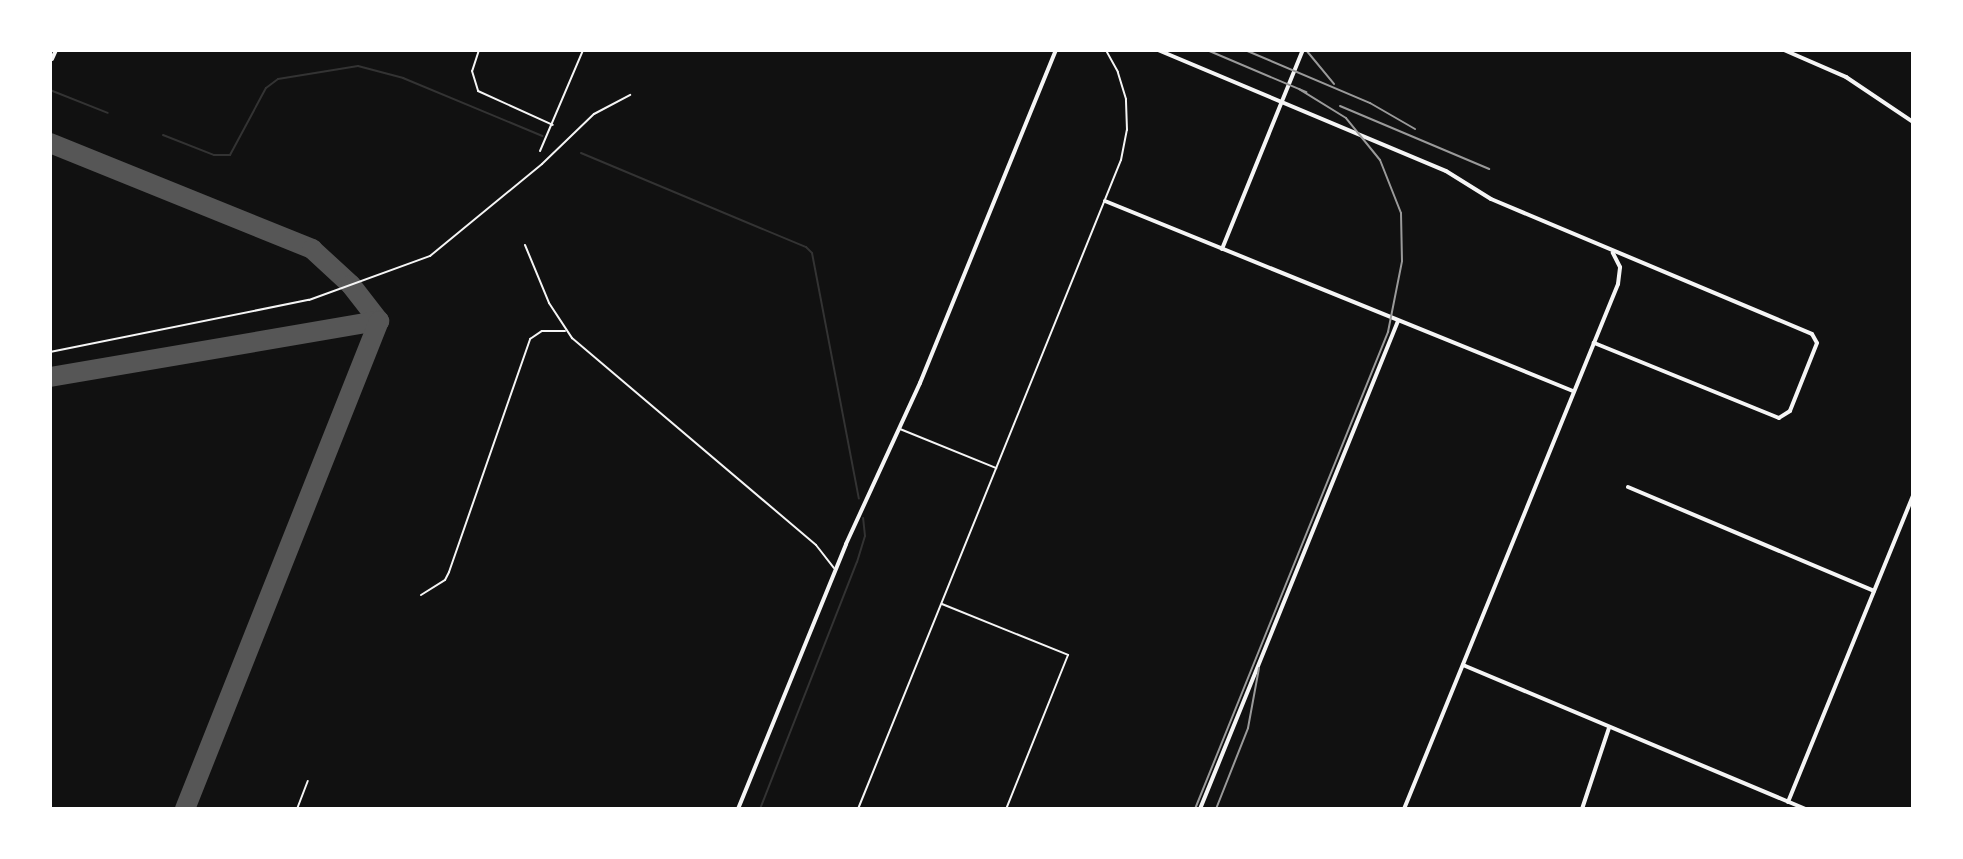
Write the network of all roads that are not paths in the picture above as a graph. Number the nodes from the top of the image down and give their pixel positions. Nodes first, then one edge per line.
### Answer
1 (56, 50) edge
2 (479, 50) edge
3 (583, 50) edge
4 (1056, 50) edge
5 (1106, 50) edge
6 (1158, 50) edge
7 (1303, 50) edge
8 (1784, 50) edge
9 (1802, 50) edge
10 (1799, 57) junction
11 (52, 59) dead end
12 (630, 95) dead end
13 (1282, 102) junction
14 (1913, 122) edge
15 (553, 125) junction
16 (540, 151) dead end
17 (1105, 201) junction
18 (525, 245) dead end
19 (1222, 249) junction
20 (1608, 249) junction
21 (1398, 321) junction
22 (567, 331) junction
23 (1594, 343) junction
24 (50, 352) edge
25 (1574, 392) junction
26 (899, 429) junction
27 (996, 468) junction
28 (1628, 487) dead end
29 (1913, 495) edge
30 (835, 570) junction
31 (1874, 591) junction
32 (421, 595) dead end
33 (941, 604) junction
34 (1463, 665) junction
35 (1610, 727) junction
36 (308, 781) dead end
37 (1788, 802) junction
38 (297, 809) edge
39 (738, 809) edge
40 (858, 809) edge
41 (1006, 809) edge
42 (1200, 809) edge
43 (1404, 809) edge
44 (1582, 809) edge
45 (1805, 809) edge

1 - 11 street
2 - 15 lane
3 - 15 lane
4 - 26 street
5 - 17 lane
6 - 13 street
7 - 13 street
8 - 10 street
9 - 10 street
10 - 14 street
12 - 24 lane
13 - 19 street
13 - 20 street
15 - 16 lane
17 - 19 street
17 - 27 lane
18 - 22 lane
19 - 21 street
20 - 23 street
20 - 23 street
21 - 25 street
21 - 42 street
22 - 30 lane
22 - 32 lane
23 - 25 street
25 - 34 street
26 - 27 lane
26 - 30 street
27 - 33 lane
28 - 31 street
29 - 31 street
30 - 39 street
31 - 37 street
33 - 40 lane
33 - 41 lane
34 - 35 street
34 - 43 street
35 - 37 street
35 - 44 street
36 - 38 lane
37 - 45 street

